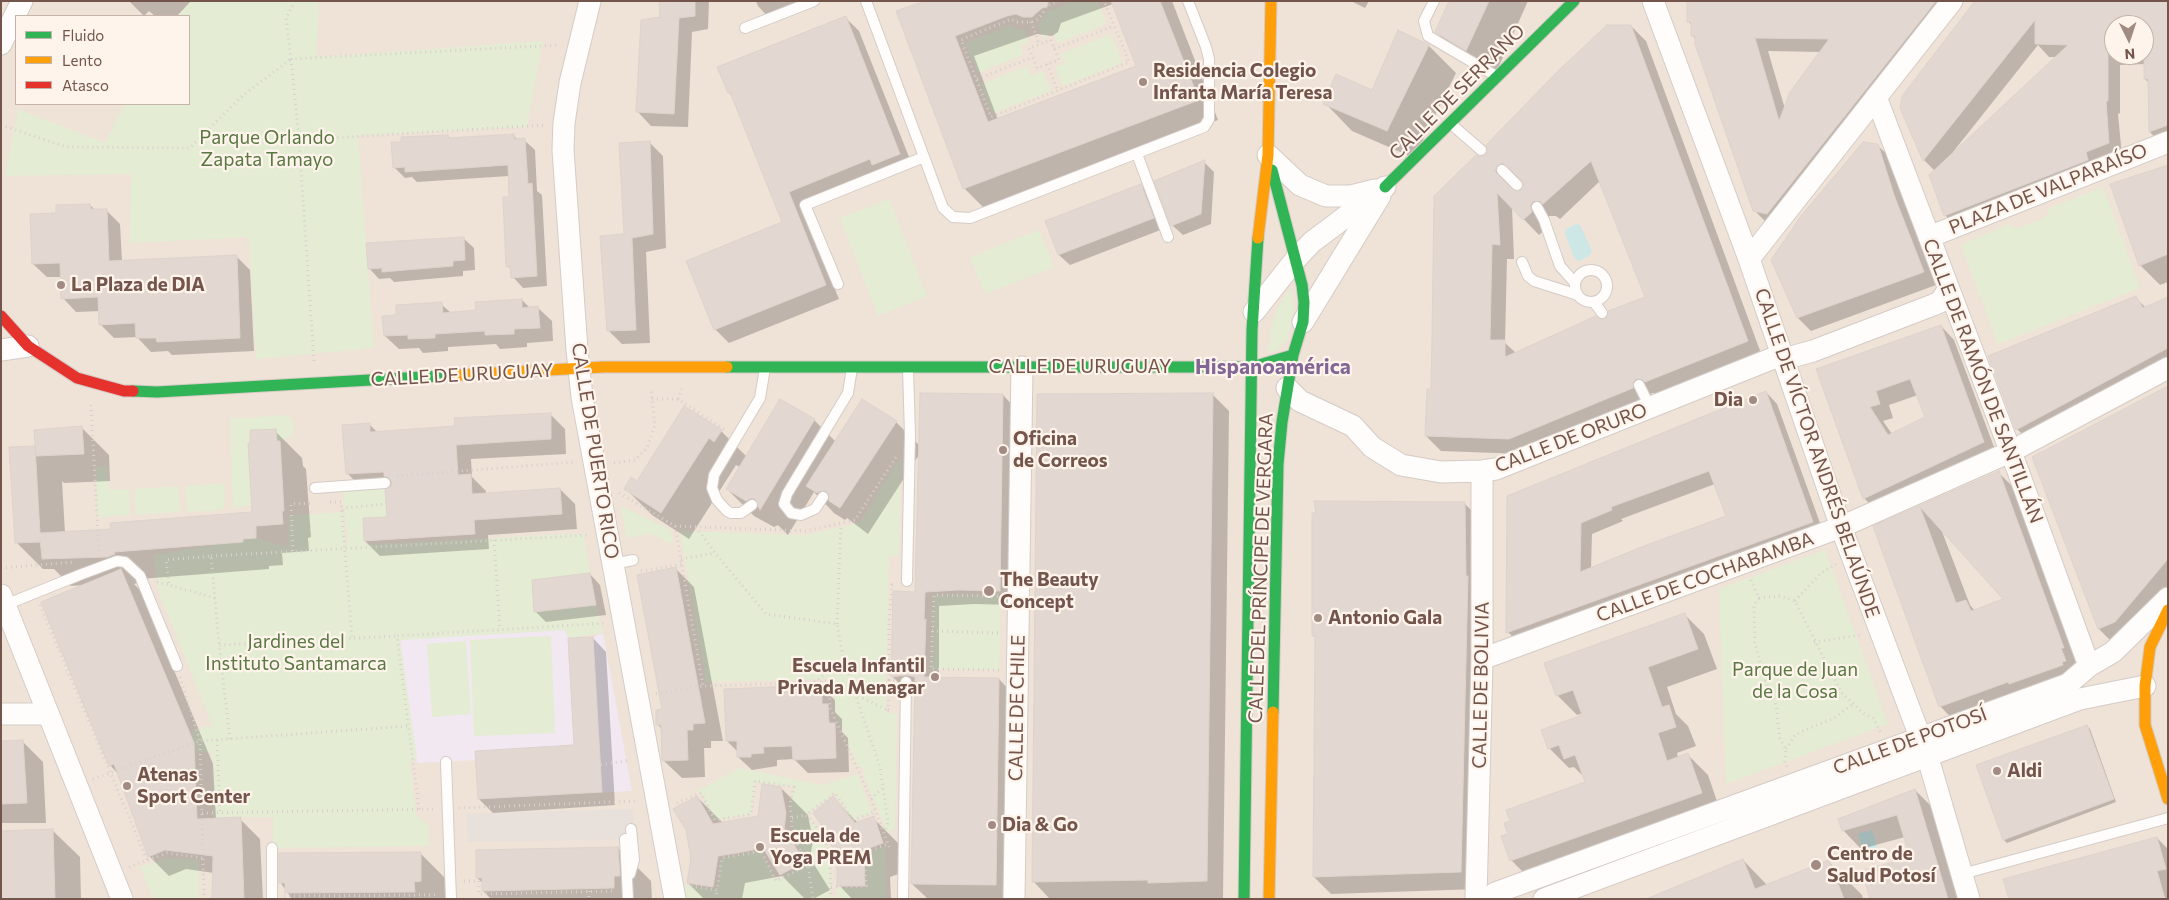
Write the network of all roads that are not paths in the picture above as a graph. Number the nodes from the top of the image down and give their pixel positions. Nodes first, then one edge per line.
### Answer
1 (22, 1) edge
2 (590, 1) edge
3 (814, 1) edge
4 (866, 1) edge
5 (1188, 1) edge
6 (1271, 1) edge
7 (1434, 1) edge
8 (1952, 1) edge
9 (1570, 3) edge
10 (1653, 3) edge
11 (744, 28) dead end
12 (3, 36) edge
13 (1497, 77) junction
14 (1876, 96) junction
15 (1450, 123) junction
16 (2168, 142) edge
17 (1481, 150) dead end
18 (1137, 154) junction
19 (1268, 154) junction
20 (924, 157) junction
21 (1502, 170) dead end
22 (1517, 185) dead end
23 (1385, 187) junction
24 (1537, 207) dead end
25 (1928, 236) junction
26 (1168, 237) dead end
27 (1295, 260) junction
28 (1749, 260) junction
29 (1522, 262) dead end
30 (1575, 283) junction
31 (838, 284) dead end
32 (1948, 290) junction
33 (1578, 295) junction
34 (1594, 302) junction
35 (1254, 312) junction
36 (1602, 313) dead end
37 (1, 316) edge
38 (1304, 322) junction
39 (28, 346) junction
40 (1, 350) edge
41 (1293, 355) junction
42 (1781, 355) junction
43 (766, 367) junction
44 (852, 367) junction
45 (908, 367) junction
46 (1022, 367) junction
47 (1252, 367) junction
48 (579, 368) junction
49 (2168, 368) edge
50 (1640, 385) dead end
51 (1287, 388) junction
52 (1650, 407) junction
53 (2010, 452) junction
54 (1482, 471) junction
55 (385, 483) dead end
56 (315, 488) dead end
57 (823, 497) dead end
58 (752, 505) dead end
59 (1841, 527) junction
60 (907, 582) road end
61 (2168, 598) edge
62 (3, 600) edge
63 (2168, 610) edge
64 (1482, 659) junction
65 (177, 666) road end
66 (2089, 666) junction
67 (906, 682) road end
68 (2145, 686) junction
69 (1, 714) edge
70 (47, 714) junction
71 (1919, 737) junction
72 (1928, 758) junction
73 (446, 762) dead end
74 (2166, 793) edge
75 (2168, 818) edge
76 (631, 829) dead end
77 (625, 839) dead end
78 (1628, 844) junction
79 (1631, 867) junction
80 (1962, 874) junction
81 (627, 884) junction
82 (674, 891) edge
83 (451, 897) edge
84 (122, 899) edge
85 (267, 899) edge
86 (272, 899) edge
87 (628, 899) edge
88 (903, 899) edge
89 (1014, 899) edge
90 (1244, 899) edge
91 (1269, 899) edge
92 (1476, 899) edge
93 (1490, 899) edge
94 (1544, 899) edge
95 (1969, 899) edge

1 - 12 street
2 - 48 street, CALLE DE PUERTO RICO
3 - 11 lane
4 - 20 lane
5 - 18 lane
6 - 19 street, CALLE DEL PRÍNCIPE DE VERGARA
7 - 13 lane
8 - 14 street
9 - 13 street, CALLE DE SERRANO
10 - 28 street, CALLE DE VÍCTOR ANDRÉS BELAÚNDE
13 - 15 street, CALLE DE SERRANO
14 - 25 street, CALLE DE RAMÓN DE SANTILLÁN
14 - 28 street
15 - 17 lane
15 - 23 street, CALLE DE SERRANO
16 - 25 street, PLAZA DE VALPARAÍSO
18 - 20 lane
18 - 26 lane
19 - 23 street
19 - 27 street, CALLE DEL PRÍNCIPE DE VERGARA
19 - 35 street, CALLE DEL PRÍNCIPE DE VERGARA
20 - 31 lane
21 - 22 lane
23 - 27 street
23 - 38 street
24 - 30 lane
25 - 32 street, CALLE DE RAMÓN DE SANTILLÁN
27 - 35 street
27 - 38 street, CALLE DEL PRÍNCIPE DE VERGARA
28 - 42 street, CALLE DE VÍCTOR ANDRÉS BELAÚNDE
29 - 33 lane
30 - 33 lane
30 - 34 lane
32 - 42 street, CALLE DE ORURO
32 - 53 street, CALLE DE RAMÓN DE SANTILLÁN
33 - 34 lane
34 - 36 lane
35 - 47 street, CALLE DEL PRÍNCIPE DE VERGARA
37 - 39 street, CALLE DE URUGUAY
38 - 41 street, CALLE DEL PRÍNCIPE DE VERGARA
39 - 40 street
39 - 48 street, CALLE DE URUGUAY
41 - 47 street, CALLE DE URUGUAY
41 - 51 street, CALLE DEL PRÍNCIPE DE VERGARA
42 - 52 street, CALLE DE ORURO
42 - 59 street, CALLE DE VÍCTOR ANDRÉS BELAÚNDE
43 - 44 street, CALLE DE URUGUAY
43 - 48 street, CALLE DE URUGUAY
43 - 58 lane
44 - 45 street, CALLE DE URUGUAY
44 - 57 lane
45 - 46 street, CALLE DE URUGUAY
45 - 60 lane
46 - 47 street, CALLE DE URUGUAY
46 - 89 street, CALLE DE CHILE
47 - 90 street, CALLE DEL PRÍNCIPE DE VERGARA
48 - 82 street, CALLE DE PUERTO RICO
49 - 53 street, CALLE DE COCHABAMBA
50 - 52 lane
51 - 54 street, CALLE DE ORURO
51 - 91 street, CALLE DEL PRÍNCIPE DE VERGARA
52 - 54 street, CALLE DE ORURO
53 - 59 street, CALLE DE COCHABAMBA
53 - 66 street, CALLE DE RAMÓN DE SANTILLÁN
54 - 64 street, CALLE DE BOLIVIA
55 - 56 lane
59 - 64 street, CALLE DE COCHABAMBA
59 - 71 street, CALLE DE VÍCTOR ANDRÉS BELAÚNDE
61 - 66 street, CALLE DE POTOSÍ
62 - 65 lane
62 - 70 street
63 - 68 street
64 - 92 street, CALLE DE BOLIVIA
66 - 71 street, CALLE DE POTOSÍ
67 - 88 lane
68 - 72 street, CALLE DE POTOSÍ
68 - 74 street
69 - 70 street
70 - 84 street
71 - 72 street, CALLE DE VÍCTOR ANDRÉS BELAÚNDE
71 - 78 street, CALLE DE POTOSÍ
72 - 79 street, CALLE DE POTOSÍ
72 - 80 street, CALLE DE VÍCTOR ANDRÉS BELAÚNDE
73 - 83 lane
75 - 80 lane
76 - 81 lane
77 - 81 lane
78 - 79 street
78 - 93 street, CALLE DE POTOSÍ
79 - 94 street, CALLE DE POTOSÍ
80 - 95 street, CALLE DE VÍCTOR ANDRÉS BELAÚNDE
81 - 87 lane
85 - 86 lane

